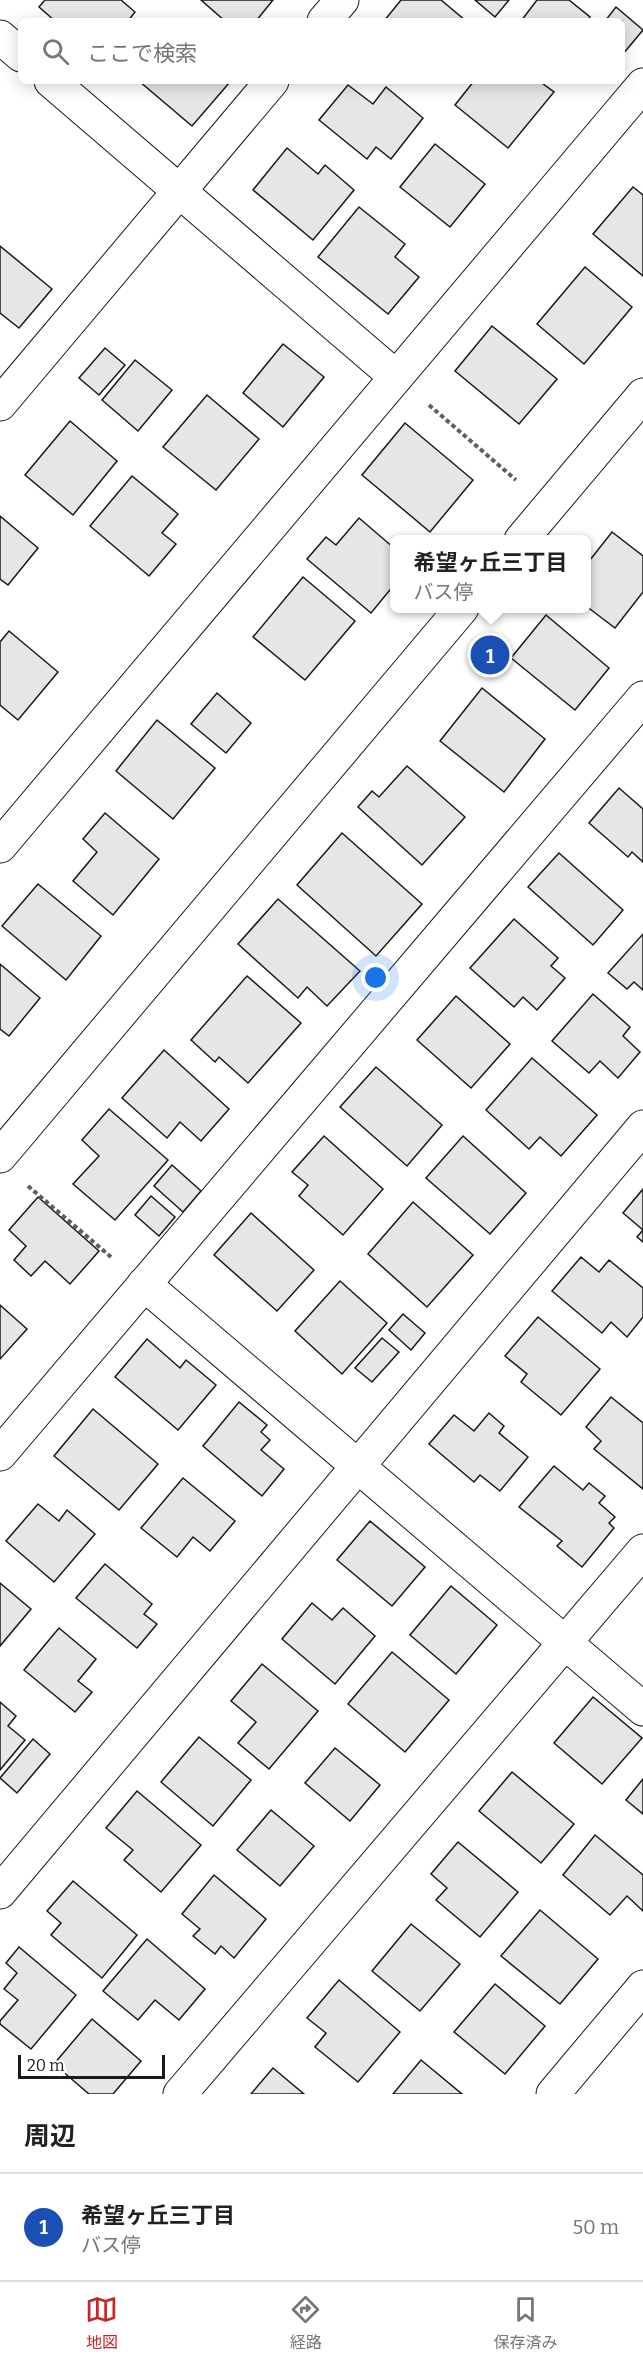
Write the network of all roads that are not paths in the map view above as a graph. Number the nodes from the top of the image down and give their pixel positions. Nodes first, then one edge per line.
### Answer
1 (342, 0) edge
2 (327, 18) edge
3 (0, 37) edge
4 (18, 52) edge
5 (54, 84) edge
6 (269, 84) edge
7 (643, 85) edge
8 (178, 190) junction
9 (396, 377) junction
10 (643, 395) edge
11 (0, 404) edge
12 (525, 535) edge
13 (459, 613) edge
14 (643, 698) edge
15 (0, 846) edge
16 (643, 1127) edge
17 (0, 1156) edge
18 (144, 1284) junction
19 (0, 1454) edge
20 (358, 1467) junction
21 (643, 1551) edge
22 (565, 1643) junction
23 (643, 1709) edge
24 (0, 1892) edge
25 (643, 1987) edge
26 (180, 2094) edge
27 (553, 2094) edge

1 - 2 street
3 - 4 street
5 - 8 street
6 - 8 street
7 - 9 street
8 - 9 street
8 - 11 street
9 - 15 street
10 - 12 street
13 - 17 street
14 - 18 street
16 - 20 street
18 - 19 street
18 - 20 street
20 - 22 street
20 - 24 street
21 - 22 street
22 - 23 street
22 - 26 street
25 - 27 street

